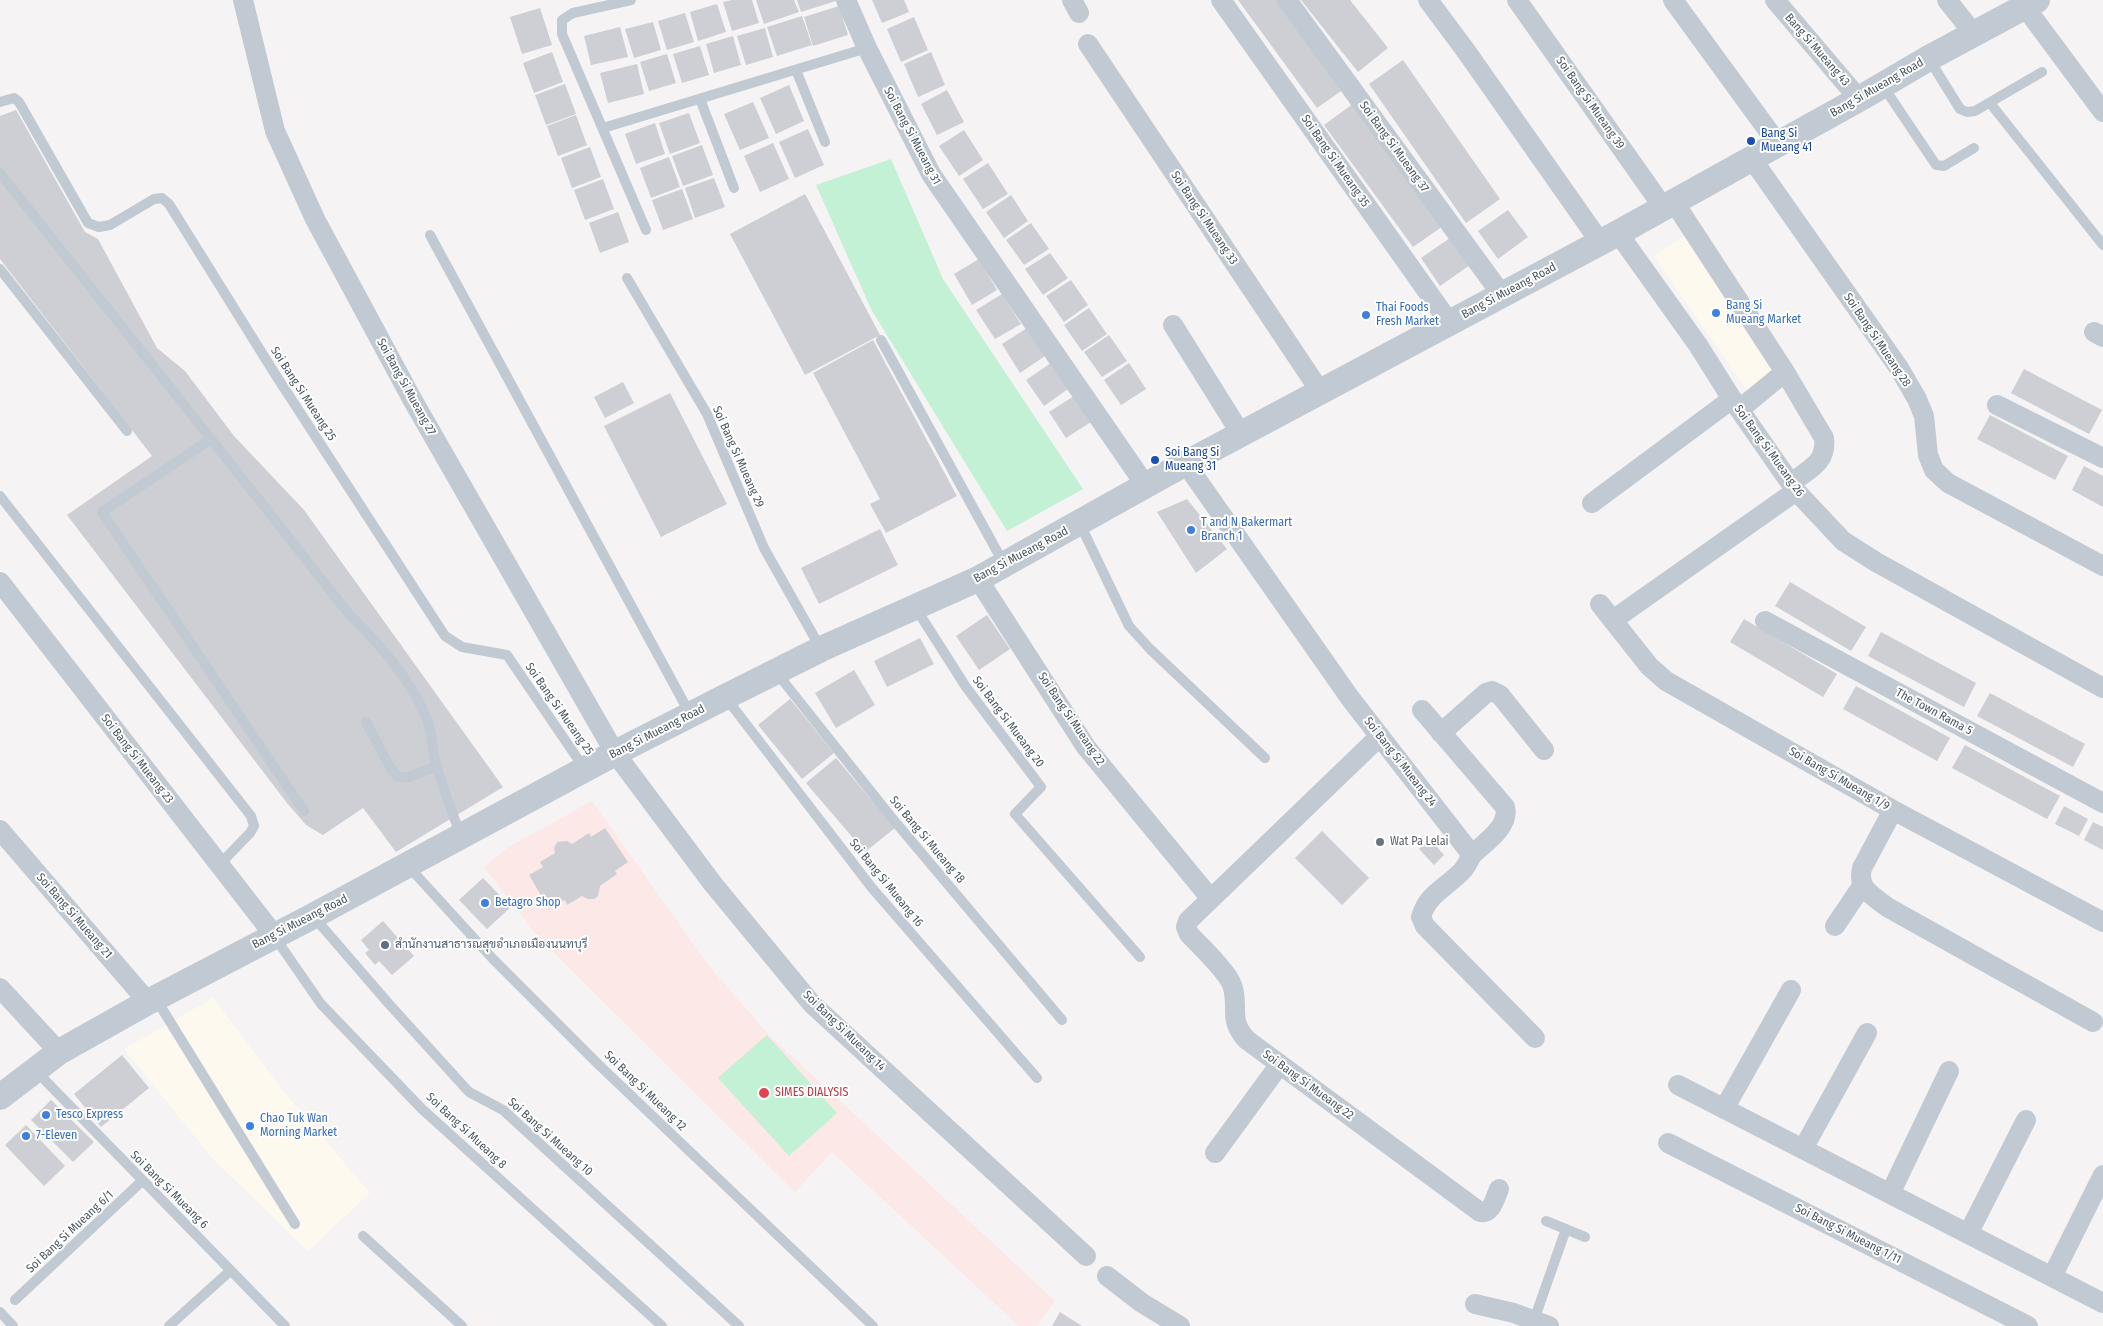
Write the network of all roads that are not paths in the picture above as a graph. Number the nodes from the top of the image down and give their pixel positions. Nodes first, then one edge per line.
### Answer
1 (243, 0) edge
2 (632, 0) edge
3 (846, 0) edge
4 (1221, 0) edge
5 (1287, 0) edge
6 (1428, 0) edge
7 (1517, 0) edge
8 (1673, 0) edge
9 (1775, 0) edge
10 (1947, 0) edge
11 (2031, 3) edge
12 (1974, 34) junction
13 (1088, 44) dead end
14 (867, 48) junction
15 (1929, 58) junction
16 (796, 70) junction
17 (2042, 72) dead end
18 (1883, 85) junction
19 (700, 99) junction
20 (1860, 99) junction
21 (0, 102) edge
22 (1990, 103) junction
23 (2103, 112) edge
24 (603, 128) junction
25 (825, 142) dead end
26 (1778, 144) junction
27 (1974, 148) dead end
28 (1752, 159) junction
29 (0, 173) edge
30 (734, 188) dead end
31 (1669, 204) junction
32 (646, 230) dead end
33 (430, 235) dead end
34 (1609, 237) junction
35 (2103, 245) edge
36 (0, 269) edge
37 (627, 278) dead end
38 (1502, 295) junction
39 (1449, 322) junction
40 (1173, 326) dead end
41 (880, 340) dead end
42 (1785, 372) junction
43 (1320, 391) junction
44 (1736, 404) junction
45 (1997, 405) dead end
46 (127, 431) dead end
47 (1241, 434) junction
48 (211, 439) junction
49 (2103, 458) edge
50 (1186, 464) junction
51 (1146, 486) junction
52 (1794, 487) junction
53 (0, 496) edge
54 (1592, 503) dead end
55 (1080, 523) junction
56 (1004, 564) junction
57 (2103, 566) edge
58 (978, 579) junction
59 (0, 582) edge
60 (1600, 604) dead end
61 (914, 607) junction
62 (1613, 620) junction
63 (1765, 621) dead end
64 (821, 649) junction
65 (776, 672) junction
66 (2103, 688) edge
67 (725, 697) junction
68 (1422, 710) dead end
69 (690, 715) junction
70 (366, 722) dead end
71 (1441, 733) junction
72 (1380, 736) junction
73 (1544, 750) dead end
74 (615, 753) junction
75 (1265, 758) dead end
76 (437, 766) junction
77 (585, 769) junction
78 (2103, 803) edge
79 (1893, 810) junction
80 (304, 811) dead end
81 (0, 830) edge
82 (461, 837) junction
83 (1472, 854) junction
84 (219, 865) junction
85 (408, 866) junction
86 (1862, 886) junction
87 (1211, 899) junction
88 (313, 916) junction
89 (2103, 922) edge
90 (1834, 926) dead end
91 (274, 935) junction
92 (1140, 957) dead end
93 (0, 988) edge
94 (1791, 990) dead end
95 (151, 1000) junction
96 (1062, 1020) dead end
97 (2093, 1022) dead end
98 (1867, 1033) dead end
99 (1535, 1038) dead end
100 (59, 1052) junction
101 (1280, 1064) junction
102 (36, 1071) junction
103 (1949, 1071) dead end
104 (1037, 1078) dead end
105 (1678, 1085) dead end
106 (0, 1097) edge
107 (1724, 1109) junction
108 (2026, 1120) dead end
109 (1668, 1143) dead end
110 (1803, 1149) junction
111 (1215, 1153) dead end
112 (142, 1182) junction
113 (2101, 1184) edge
114 (1499, 1189) dead end
115 (1890, 1194) junction
116 (1546, 1220) dead end
117 (296, 1224) dead end
118 (1566, 1229) junction
119 (1968, 1234) junction
120 (362, 1236) dead end
121 (1585, 1236) dead end
122 (1086, 1256) dead end
123 (230, 1271) junction
124 (1107, 1276) dead end
125 (2052, 1277) junction
126 (15, 1300) dead end
127 (2103, 1303) edge
128 (1475, 1304) dead end
129 (0, 1312) edge
130 (1542, 1323) edge
131 (455, 1324) edge
132 (13, 1326) edge
133 (169, 1326) edge
134 (285, 1326) edge
135 (662, 1326) edge
136 (739, 1326) edge
137 (873, 1326) edge
138 (1180, 1326) edge
139 (2028, 1326) edge

1 - 74 street, Soi Bang Si Mueang 27
2 - 24 lane
3 - 14 street, Soi Bang Si Mueang 31
4 - 39 street, Soi Bang Si Mueang 35
5 - 38 street, Soi Bang Si Mueang 37
6 - 34 street, Soi Bang Si Mueang 26
7 - 31 street, Soi Bang Si Mueang 39
8 - 26 street
9 - 20 street, Bang Si Mueang 43
10 - 12 street
11 - 12 street, Bang Si Mueang Road
11 - 23 street
12 - 15 street, Bang Si Mueang Road
13 - 43 street, Soi Bang Si Mueang 33
14 - 16 lane
14 - 51 street, Soi Bang Si Mueang 31
15 - 18 street, Bang Si Mueang Road
15 - 22 lane
16 - 19 lane
16 - 25 lane
17 - 22 lane
18 - 20 street, Bang Si Mueang Road
18 - 27 lane
19 - 24 lane
19 - 30 lane
20 - 26 street, Bang Si Mueang Road
21 - 77 lane, Soi Bang Si Mueang 25
22 - 35 lane
24 - 32 lane
26 - 28 street, Bang Si Mueang Road
28 - 31 street, Bang Si Mueang Road
28 - 57 street, Soi Bang Si Mueang 28
29 - 48 lane
31 - 34 street, Bang Si Mueang Road
31 - 42 street, Soi Bang Si Mueang 39
33 - 69 lane
34 - 38 street, Bang Si Mueang Road
34 - 44 street, Soi Bang Si Mueang 26
36 - 46 lane
37 - 64 lane, Soi Bang Si Mueang 29
38 - 39 street, Bang Si Mueang Road
39 - 43 street, Bang Si Mueang Road
40 - 47 street
41 - 56 lane
42 - 44 street
42 - 52 street, Soi Bang Si Mueang 39
43 - 47 street, Bang Si Mueang Road
44 - 52 street, Soi Bang Si Mueang 26
44 - 54 street
45 - 49 street
47 - 50 street, Bang Si Mueang Road
48 - 76 lane
48 - 80 lane
50 - 51 street, Bang Si Mueang Road
50 - 72 street, Soi Bang Si Mueang 24
51 - 55 street, Bang Si Mueang Road
52 - 62 street
52 - 66 street, Soi Bang Si Mueang 26
53 - 84 lane
55 - 56 street, Bang Si Mueang Road
55 - 75 lane
56 - 58 street, Bang Si Mueang Road
58 - 61 street, Bang Si Mueang Road
58 - 87 street, Soi Bang Si Mueang 22
59 - 84 street, Soi Bang Si Mueang 23
60 - 62 street, Soi Bang Si Mueang 1/9
61 - 64 street, Bang Si Mueang Road
61 - 92 lane, Soi Bang Si Mueang 20
62 - 79 street, Soi Bang Si Mueang 1/9
63 - 78 street, The Town Rama 5
64 - 65 street, Bang Si Mueang Road
65 - 67 street, Bang Si Mueang Road
65 - 96 lane, Soi Bang Si Mueang 18
67 - 69 street, Bang Si Mueang Road
67 - 104 lane, Soi Bang Si Mueang 16
68 - 71 street
69 - 74 street, Bang Si Mueang Road
70 - 76 lane
71 - 73 street
71 - 83 street
72 - 83 street, Soi Bang Si Mueang 24
72 - 87 street, Soi Bang Si Mueang 22
74 - 77 street, Bang Si Mueang Road
74 - 122 street, Soi Bang Si Mueang 14
76 - 82 lane
77 - 82 street, Bang Si Mueang Road
79 - 86 street
79 - 89 street, Soi Bang Si Mueang 1/9
81 - 95 street, Soi Bang Si Mueang 21
82 - 85 street, Bang Si Mueang Road
83 - 99 street
84 - 91 street, Soi Bang Si Mueang 23
85 - 88 street, Bang Si Mueang Road
85 - 137 lane, Soi Bang Si Mueang 12
86 - 90 street
86 - 97 street
87 - 101 street, Soi Bang Si Mueang 22
88 - 91 street, Bang Si Mueang Road
88 - 136 lane, Soi Bang Si Mueang 10
91 - 95 street, Bang Si Mueang Road
91 - 135 lane, Soi Bang Si Mueang 8
93 - 100 street
94 - 107 street
95 - 100 street, Bang Si Mueang Road
95 - 117 lane
98 - 110 street
100 - 102 street, Bang Si Mueang Road
101 - 111 street
101 - 114 street, Soi Bang Si Mueang 22
102 - 106 street, Bang Si Mueang Road
102 - 112 lane, Soi Bang Si Mueang 6
103 - 115 street
105 - 107 street
107 - 110 street
108 - 119 street
109 - 139 street, Soi Bang Si Mueang 1/11
110 - 115 street
112 - 123 lane, Soi Bang Si Mueang 6
112 - 126 lane, Soi Bang Si Mueang 6/1
113 - 125 street
115 - 119 street
116 - 118 lane
118 - 121 lane
118 - 130 lane
119 - 125 street
120 - 131 lane
123 - 133 lane
123 - 134 lane, Soi Bang Si Mueang 6
124 - 138 street
125 - 127 street
128 - 130 street
129 - 132 lane

